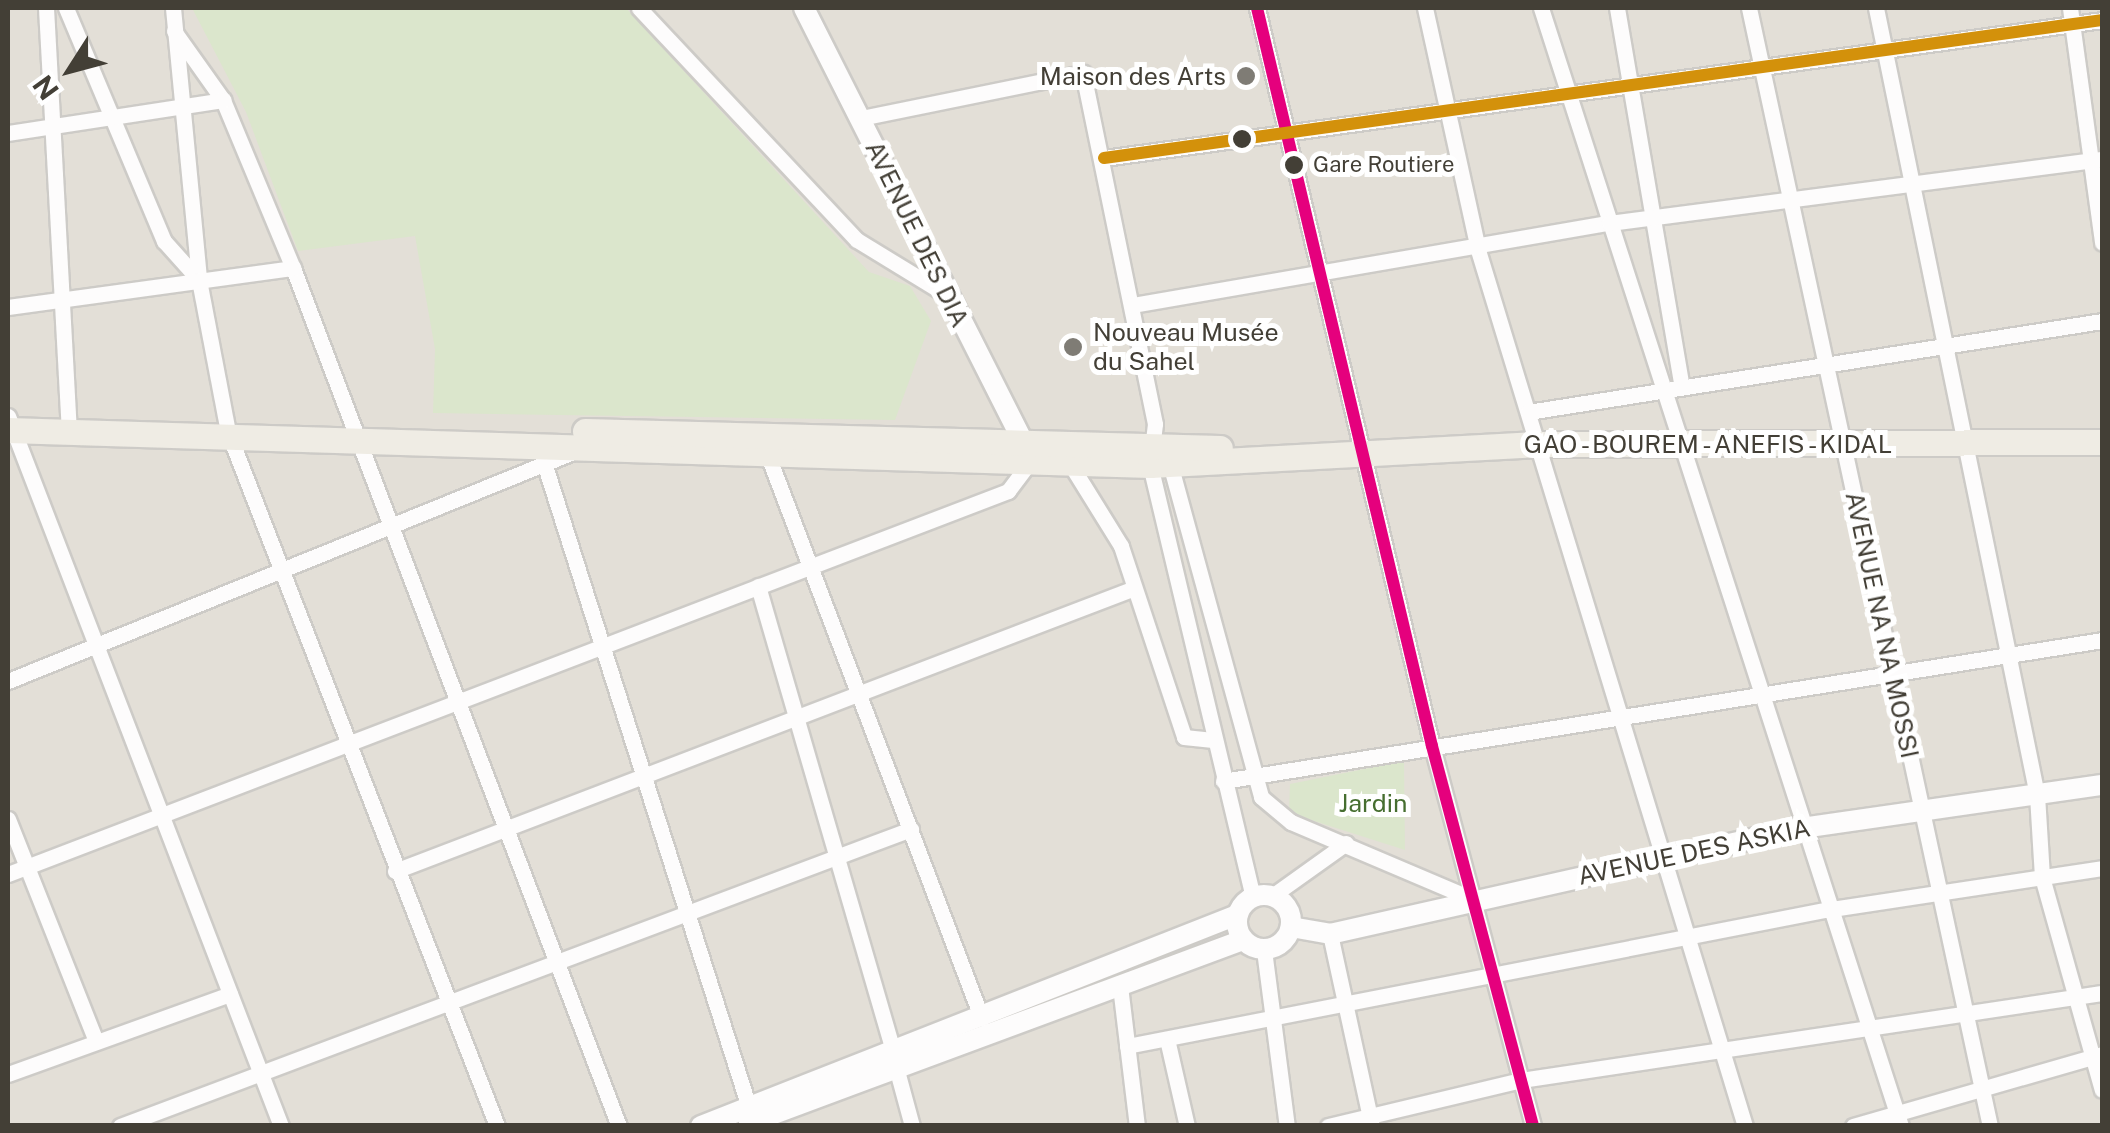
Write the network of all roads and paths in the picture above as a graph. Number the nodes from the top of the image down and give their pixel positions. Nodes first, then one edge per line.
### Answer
1 (46, 8) edge
2 (66, 8) edge
3 (172, 8) edge
4 (640, 8) edge
5 (804, 8) edge
6 (1257, 8) edge
7 (1425, 8) edge
8 (1541, 8) edge
9 (1618, 8) edge
10 (1749, 8) edge
11 (1876, 8) edge
12 (2072, 16) edge
13 (2102, 20) edge
14 (174, 31) junction
15 (1885, 50) junction
16 (1762, 67) junction
17 (1629, 84) junction
18 (1568, 93) junction
19 (224, 100) junction
20 (1441, 105) junction
21 (179, 112) junction
22 (861, 118) junction
23 (114, 120) junction
24 (50, 128) junction
25 (8, 133) edge
26 (1285, 133) junction
27 (1104, 158) junction
28 (2097, 160) edge
29 (1913, 186) junction
30 (1792, 205) junction
31 (1609, 223) junction
32 (1649, 224) junction
33 (2102, 243) edge
34 (1478, 250) junction
35 (293, 268) junction
36 (1320, 274) junction
37 (200, 280) junction
38 (942, 292) junction
39 (62, 300) junction
40 (1132, 305) junction
41 (8, 307) edge
42 (2102, 321) edge
43 (1945, 344) junction
44 (1826, 364) junction
45 (1681, 382) junction
46 (1658, 386) junction
47 (1528, 412) junction
48 (9, 425) edge
49 (70, 432) junction
50 (228, 432) junction
51 (351, 438) junction
52 (1965, 442) junction
53 (2102, 442) edge
54 (1678, 443) junction
55 (1843, 443) junction
56 (1538, 444) junction
57 (583, 447) junction
58 (1157, 449) junction
59 (1029, 450) junction
60 (767, 453) junction
61 (1364, 453) junction
62 (1069, 462) junction
63 (546, 469) junction
64 (390, 533) junction
65 (810, 566) junction
66 (282, 574) junction
67 (758, 586) junction
68 (1132, 590) junction
69 (2102, 640) edge
70 (601, 647) junction
71 (93, 649) junction
72 (2008, 654) junction
73 (1893, 675) junction
74 (8, 680) edge
75 (859, 694) junction
76 (1763, 696) junction
77 (456, 703) junction
78 (800, 711) junction
79 (1619, 714) junction
80 (1213, 740) junction
81 (347, 745) junction
82 (1432, 746) junction
83 (643, 776) junction
84 (1249, 779) junction
85 (1222, 781) junction
86 (2102, 785) edge
87 (2037, 795) junction
88 (1922, 809) junction
89 (160, 818) junction
90 (8, 820) edge
91 (911, 828) junction
92 (1802, 828) junction
93 (504, 829) junction
94 (1346, 844) junction
95 (840, 856) junction
96 (1660, 859) junction
97 (26, 866) junction
98 (2102, 868) edge
99 (395, 871) junction
100 (8, 874) edge
101 (2042, 877) junction
102 (1939, 890) junction
103 (1263, 896) junction
104 (1472, 898) junction
105 (684, 910) junction
106 (1825, 910) junction
107 (1237, 915) junction
108 (1291, 927) junction
109 (1330, 934) junction
110 (1682, 938) junction
111 (1243, 940) junction
112 (1264, 950) junction
113 (554, 960) junction
114 (1496, 977) junction
115 (1120, 986) junction
116 (2102, 993) edge
117 (230, 994) junction
118 (2068, 994) junction
119 (445, 1001) junction
120 (1344, 1008) junction
121 (1965, 1010) junction
122 (982, 1019) junction
123 (1269, 1023) junction
124 (1868, 1026) junction
125 (1167, 1039) junction
126 (96, 1040) junction
127 (1127, 1046) junction
128 (1721, 1050) junction
129 (2097, 1056) edge
130 (894, 1060) junction
131 (260, 1072) junction
132 (8, 1074) edge
133 (1521, 1080) junction
134 (1982, 1086) junction
135 (2102, 1090) edge
136 (750, 1120) edge
137 (1371, 1120) edge
138 (1899, 1120) edge
139 (120, 1126) edge
140 (282, 1126) edge
141 (497, 1126) edge
142 (619, 1126) edge
143 (701, 1126) edge
144 (912, 1126) edge
145 (1137, 1126) edge
146 (1186, 1126) edge
147 (1286, 1126) edge
148 (1328, 1126) edge
149 (1533, 1126) edge
150 (1745, 1126) edge
151 (1853, 1126) edge
152 (1990, 1126) edge

1 - 24 street
2 - 23 street
3 - 14 street
4 - 38 street
5 - 22 street, AVENUE DES DIA
6 - 26 street
7 - 20 street
8 - 18 street
9 - 17 street
10 - 16 street, AVENUE NA NA MOSSI
11 - 15 street
12 - 13 street
12 - 15 street
12 - 28 street
14 - 19 street
14 - 21 street
15 - 16 street
15 - 29 street
16 - 17 street
16 - 30 street, AVENUE NA NA MOSSI
17 - 18 street
17 - 32 street
18 - 20 street
18 - 31 street
19 - 21 street
19 - 35 street
20 - 26 street
20 - 34 street
21 - 23 street
21 - 37 street
22 - 27 street
22 - 38 street, AVENUE DES DIA
23 - 24 street
23 - 37 street
24 - 25 street
24 - 39 street
26 - 27 street
26 - 36 street
27 - 40 street
28 - 29 street
28 - 33 street
29 - 30 street
29 - 43 street
30 - 32 street
30 - 44 street, AVENUE NA NA MOSSI
31 - 32 street
31 - 34 street
31 - 46 street
32 - 45 street
34 - 36 street
34 - 47 street
35 - 37 street
35 - 51 street
36 - 40 street
36 - 61 street
37 - 39 street
37 - 50 street
38 - 59 street, AVENUE DES DIA
39 - 41 street
39 - 49 street
40 - 58 street
42 - 43 street
43 - 44 street
43 - 52 street
44 - 45 street
44 - 55 street, AVENUE NA NA MOSSI
45 - 46 street
46 - 47 street
46 - 54 street
47 - 56 street
48 - 49 main road
48 - 71 street
49 - 50 main road
50 - 51 main road
50 - 66 street
51 - 57 main road
51 - 59 main road
51 - 64 street
52 - 53 main road, GAO - BOUREM - ANEFIS - KIDAL
52 - 55 main road, GAO - BOUREM - ANEFIS - KIDAL
52 - 72 street
54 - 55 main road, GAO - BOUREM - ANEFIS - KIDAL
54 - 56 main road, GAO - BOUREM - ANEFIS - KIDAL
54 - 76 street
55 - 73 street, AVENUE NA NA MOSSI
56 - 61 main road, GAO - BOUREM - ANEFIS - KIDAL
56 - 79 street
57 - 60 main road
57 - 63 street
58 - 59 main road
58 - 61 main road, GAO - BOUREM - ANEFIS - KIDAL
58 - 62 main road
58 - 80 street
58 - 84 street
59 - 60 main road
59 - 62 main road
59 - 65 street
60 - 65 street
61 - 82 street
62 - 68 street
63 - 64 street
63 - 70 street
64 - 66 street
64 - 77 street
65 - 67 street
65 - 75 street
66 - 71 street
66 - 81 street
67 - 70 street
67 - 78 street
68 - 75 street
68 - 80 street
69 - 72 street
70 - 77 street
70 - 83 street
71 - 74 street
71 - 89 street
72 - 73 street
72 - 87 street
73 - 76 street
73 - 88 street, AVENUE NA NA MOSSI
75 - 78 street
75 - 91 street
76 - 79 street
76 - 92 street
77 - 81 street
77 - 93 street
78 - 83 street
78 - 95 street
79 - 82 street
79 - 96 street
80 - 85 street
81 - 89 street
81 - 99 street
82 - 84 street
82 - 104 street
83 - 93 street
83 - 105 street
84 - 85 street
84 - 94 street
85 - 103 street
86 - 87 street, AVENUE DES ASKIA
87 - 88 street, AVENUE DES ASKIA
87 - 101 street
88 - 92 street, AVENUE DES ASKIA
88 - 102 street, AVENUE NA NA MOSSI
89 - 97 street
89 - 117 street
90 - 97 street
91 - 95 street
91 - 122 street
92 - 96 street, AVENUE DES ASKIA
92 - 106 street
93 - 99 street
93 - 113 street
94 - 103 street
94 - 104 street
95 - 105 street
95 - 130 street
96 - 104 street, AVENUE DES ASKIA
96 - 110 street
97 - 100 street
97 - 126 street
98 - 101 street
99 - 119 street
101 - 102 street
101 - 118 street
102 - 106 street
102 - 121 street, AVENUE NA NA MOSSI
103 - 107 street
103 - 108 street
104 - 109 street, AVENUE DES ASKIA
104 - 114 street
105 - 113 street
105 - 136 street
106 - 110 street
106 - 124 street
107 - 111 street
107 - 122 street
108 - 109 street, AVENUE DES ASKIA
108 - 112 street
109 - 120 street
110 - 114 street
110 - 128 street
111 - 112 street
111 - 115 street
112 - 123 street
113 - 119 street
113 - 142 street
114 - 120 street
114 - 133 street
115 - 127 street
115 - 130 street
116 - 118 street
117 - 126 street
117 - 131 street
118 - 121 street
118 - 129 street
119 - 131 street
119 - 141 street
120 - 123 street
120 - 137 street
121 - 124 street
121 - 134 street, AVENUE NA NA MOSSI
122 - 130 street
123 - 125 street
123 - 147 street
124 - 128 street
124 - 138 street
125 - 127 street
125 - 146 street
126 - 132 street
127 - 145 street
128 - 133 street
128 - 150 street
129 - 134 street
129 - 135 street
130 - 136 street
130 - 144 street
131 - 139 street
131 - 140 street
133 - 137 street
133 - 149 street
134 - 138 street
134 - 152 street, AVENUE NA NA MOSSI
136 - 143 street
137 - 148 street
138 - 151 street

